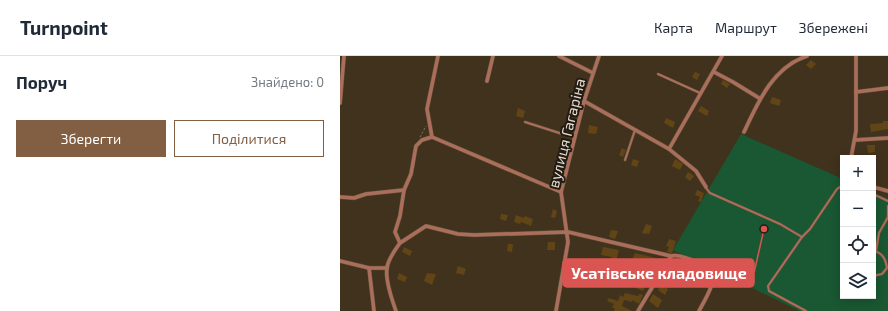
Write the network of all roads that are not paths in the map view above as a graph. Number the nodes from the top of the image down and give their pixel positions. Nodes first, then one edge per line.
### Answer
1 (344, 56) edge
2 (438, 56) edge
3 (493, 56) edge
4 (558, 56) edge
5 (599, 56) edge
6 (722, 56) edge
7 (807, 56) edge
8 (856, 56) edge
9 (799, 57) edge
10 (714, 72) junction
11 (593, 73) junction
12 (658, 74) dead end
13 (487, 81) dead end
14 (888, 88) edge
15 (856, 92) junction
16 (701, 94) junction
17 (759, 98) junction
18 (584, 101) junction
19 (340, 103) edge
20 (525, 122) dead end
21 (636, 130) junction
22 (744, 132) dead end
23 (432, 137) junction
24 (575, 138) junction
25 (888, 138) edge
26 (855, 140) junction
27 (669, 149) junction
28 (852, 155) edge
29 (625, 160) dead end
30 (706, 187) joint
31 (840, 187) edge
32 (876, 188) edge
33 (404, 190) junction
34 (888, 191) edge
35 (561, 192) junction
36 (876, 195) edge
37 (340, 197) edge
38 (888, 201) edge
39 (888, 206) edge
40 (888, 216) edge
41 (568, 232) junction
42 (802, 236) junction
43 (400, 243) junction
44 (876, 245) edge
45 (876, 251) edge
46 (671, 256) junction
47 (340, 261) edge
48 (369, 268) junction
49 (387, 268) junction
50 (876, 275) edge
51 (374, 311) edge
52 (396, 311) edge
53 (556, 311) edge
54 (638, 311) edge
55 (699, 311) edge
56 (806, 311) edge

1 - 19 street
2 - 23 street
3 - 13 street
4 - 11 street
5 - 11 street, вулиця Гагаріна
6 - 10 street
7 - 9 street
8 - 15 street
9 - 17 street
10 - 16 street
10 - 17 street
11 - 18 street, вулиця Гагаріна
12 - 16 lane
14 - 15 street
15 - 26 street
16 - 27 street
17 - 22 street
18 - 21 street
18 - 24 street, вулиця Гагаріна
20 - 24 lane
21 - 27 street
21 - 29 lane
23 - 33 street
23 - 35 street
24 - 35 street, вулиця Гагаріна
25 - 26 street
26 - 28 street
27 - 30 street
30 - 42 lane
31 - 42 lane
32 - 34 street
33 - 37 street
33 - 43 street
35 - 41 street, вулиця Гагаріна
36 - 38 lane
39 - 40 lane
40 - 44 lane
41 - 43 street
41 - 46 street
41 - 53 street, вулиця Гагаріна
42 - 56 lane
43 - 49 street
45 - 50 lane
46 - 54 street
46 - 55 street
47 - 48 street
48 - 49 street
48 - 51 street
49 - 52 street

